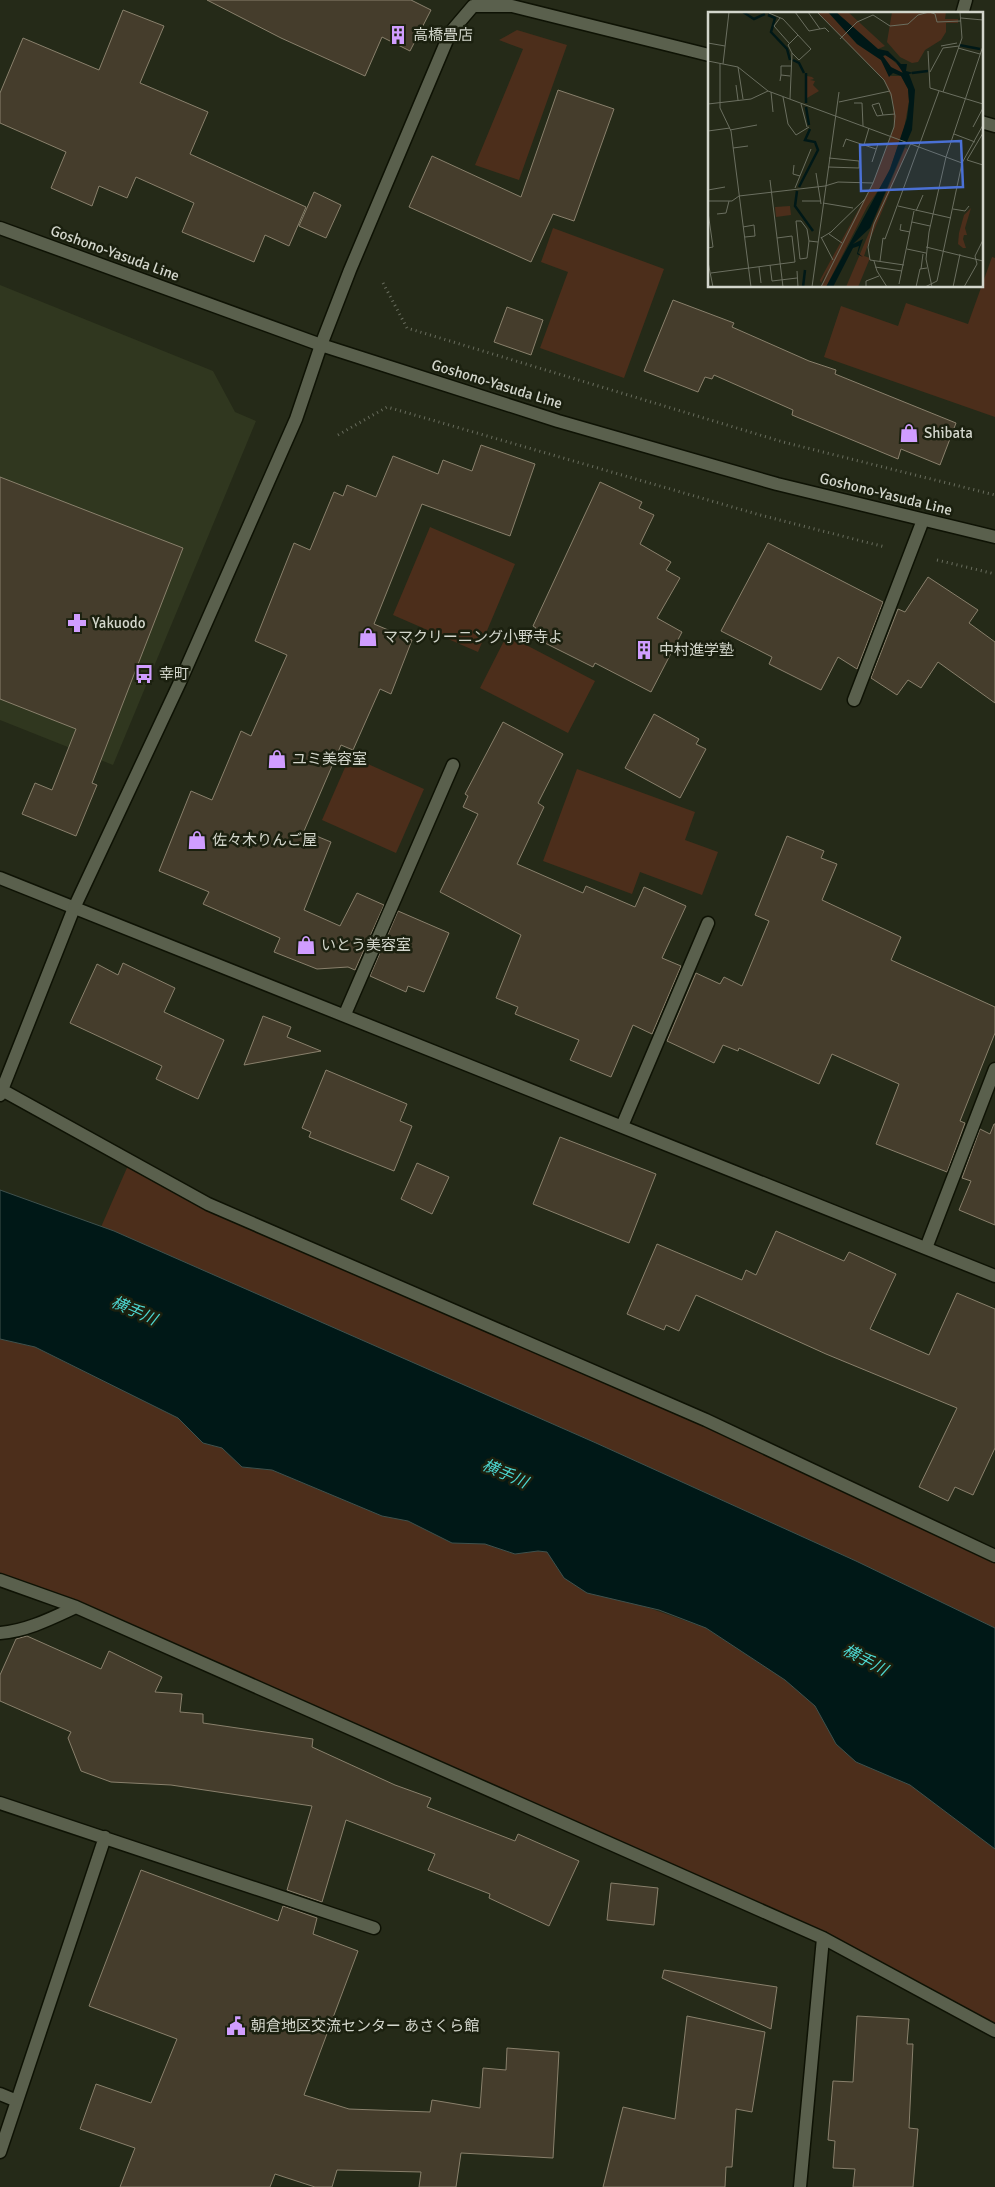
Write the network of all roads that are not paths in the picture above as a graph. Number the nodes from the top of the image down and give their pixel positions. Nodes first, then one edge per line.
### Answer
1 (472, 3) edge
2 (708, 55) edge
3 (982, 122) edge
4 (995, 126) edge
5 (0, 228) edge
6 (321, 345) junction
7 (922, 520) junction
8 (995, 537) edge
9 (854, 700) dead end
10 (453, 764) dead end
11 (0, 878) edge
12 (74, 908) junction
13 (708, 922) dead end
14 (345, 1014) junction
15 (995, 1069) edge
16 (1, 1093) edge
17 (622, 1126) junction
18 (926, 1248) junction
19 (995, 1276) edge
20 (995, 1556) edge
21 (0, 1580) edge
22 (76, 1607) junction
23 (0, 1633) edge
24 (0, 1803) edge
25 (105, 1837) junction
26 (374, 1928) dead end
27 (823, 1938) junction
28 (995, 2031) edge
29 (0, 2094) edge
30 (18, 2101) junction
31 (0, 2152) edge
32 (800, 2187) edge

1 - 2 street
1 - 6 street
3 - 4 street
5 - 6 street, Goshono-Yasuda Line
6 - 7 street, Goshono-Yasuda Line
6 - 12 street
7 - 8 street, Goshono-Yasuda Line
7 - 9 street
10 - 14 street
11 - 12 street
12 - 14 street
12 - 16 street
13 - 17 street
14 - 17 street
15 - 18 street
16 - 20 street
17 - 18 street
18 - 19 street
21 - 22 street
22 - 23 street
22 - 27 street
24 - 25 street
25 - 26 street
25 - 30 street
27 - 28 street
27 - 32 street
29 - 30 street
30 - 31 street

